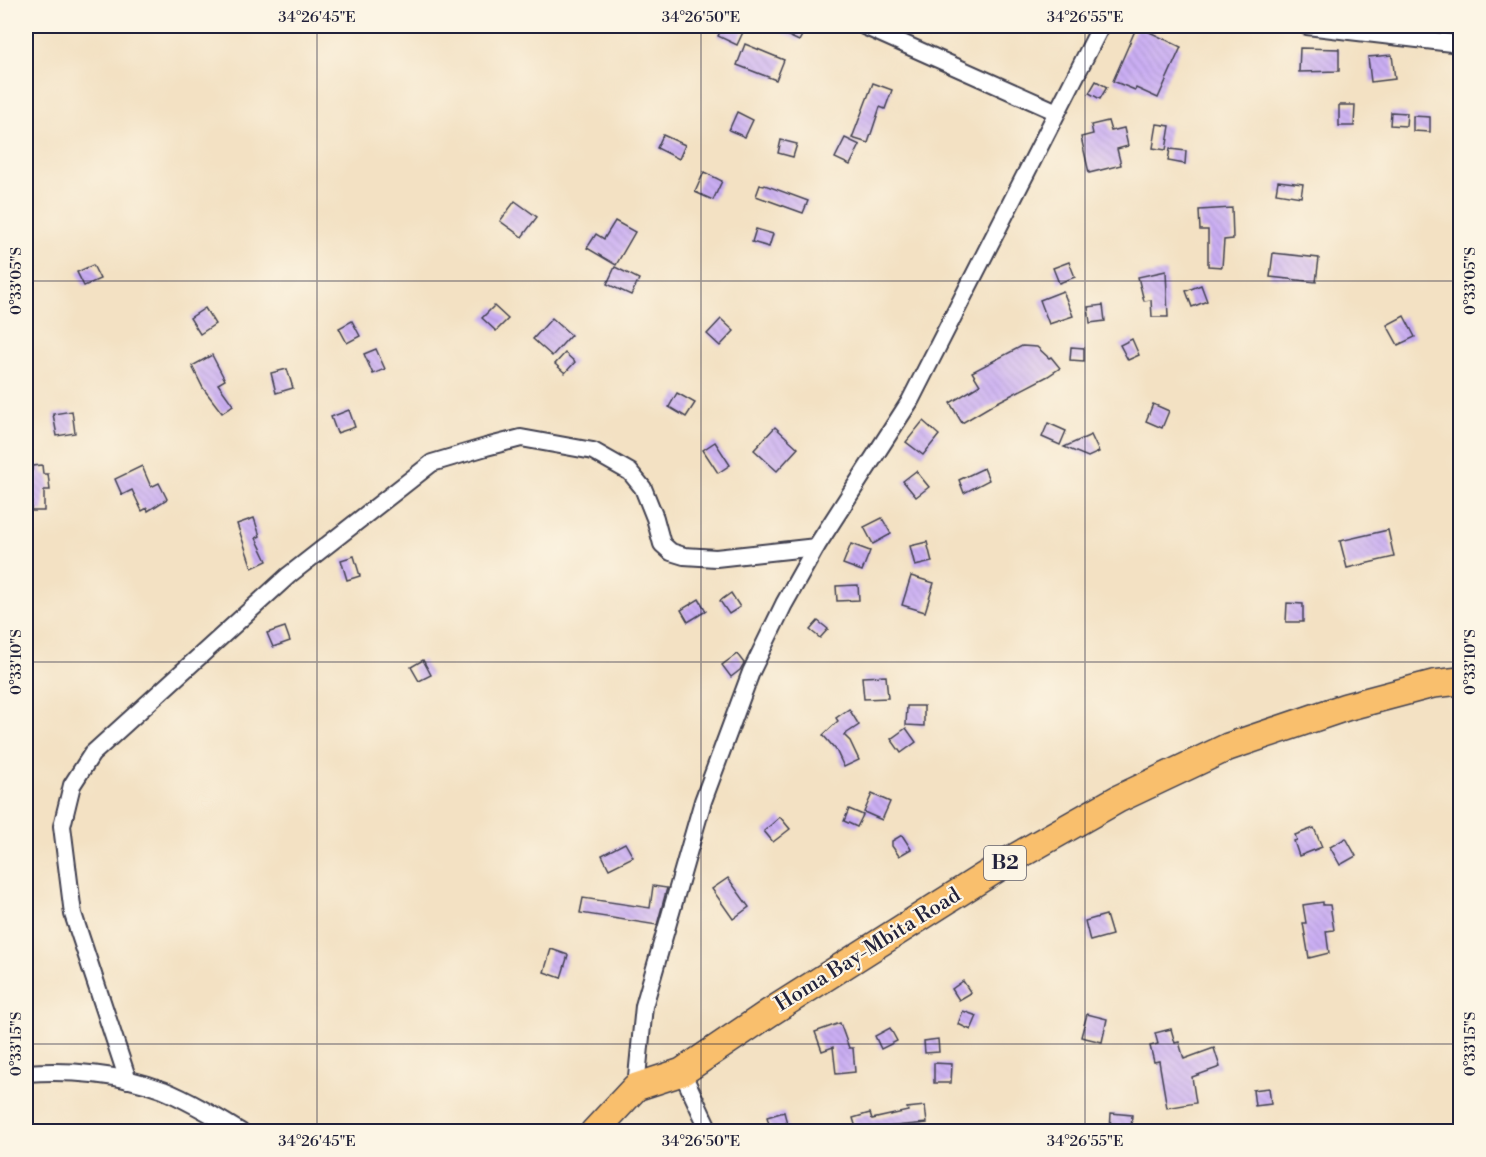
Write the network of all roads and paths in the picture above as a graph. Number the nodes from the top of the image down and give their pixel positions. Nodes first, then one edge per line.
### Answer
1 (864, 26) edge
2 (1101, 26) edge
3 (1307, 26) edge
4 (1461, 44) edge
5 (1057, 112) junction
6 (816, 547) junction
7 (1461, 681) edge
8 (682, 1072) junction
9 (26, 1073) edge
10 (128, 1080) junction
11 (636, 1087) junction
12 (241, 1131) edge
13 (594, 1131) edge
14 (710, 1131) edge

1 - 5 street
2 - 5 street
3 - 4 street
5 - 6 street
6 - 10 street
6 - 11 street
7 - 8 highway, Homa Bay-Mbita Road / B2
8 - 11 highway, Homa Bay-Mbita Road / B2
8 - 14 street
9 - 10 street
10 - 12 street
11 - 13 highway, Homa Bay-Mbita Road / B2

